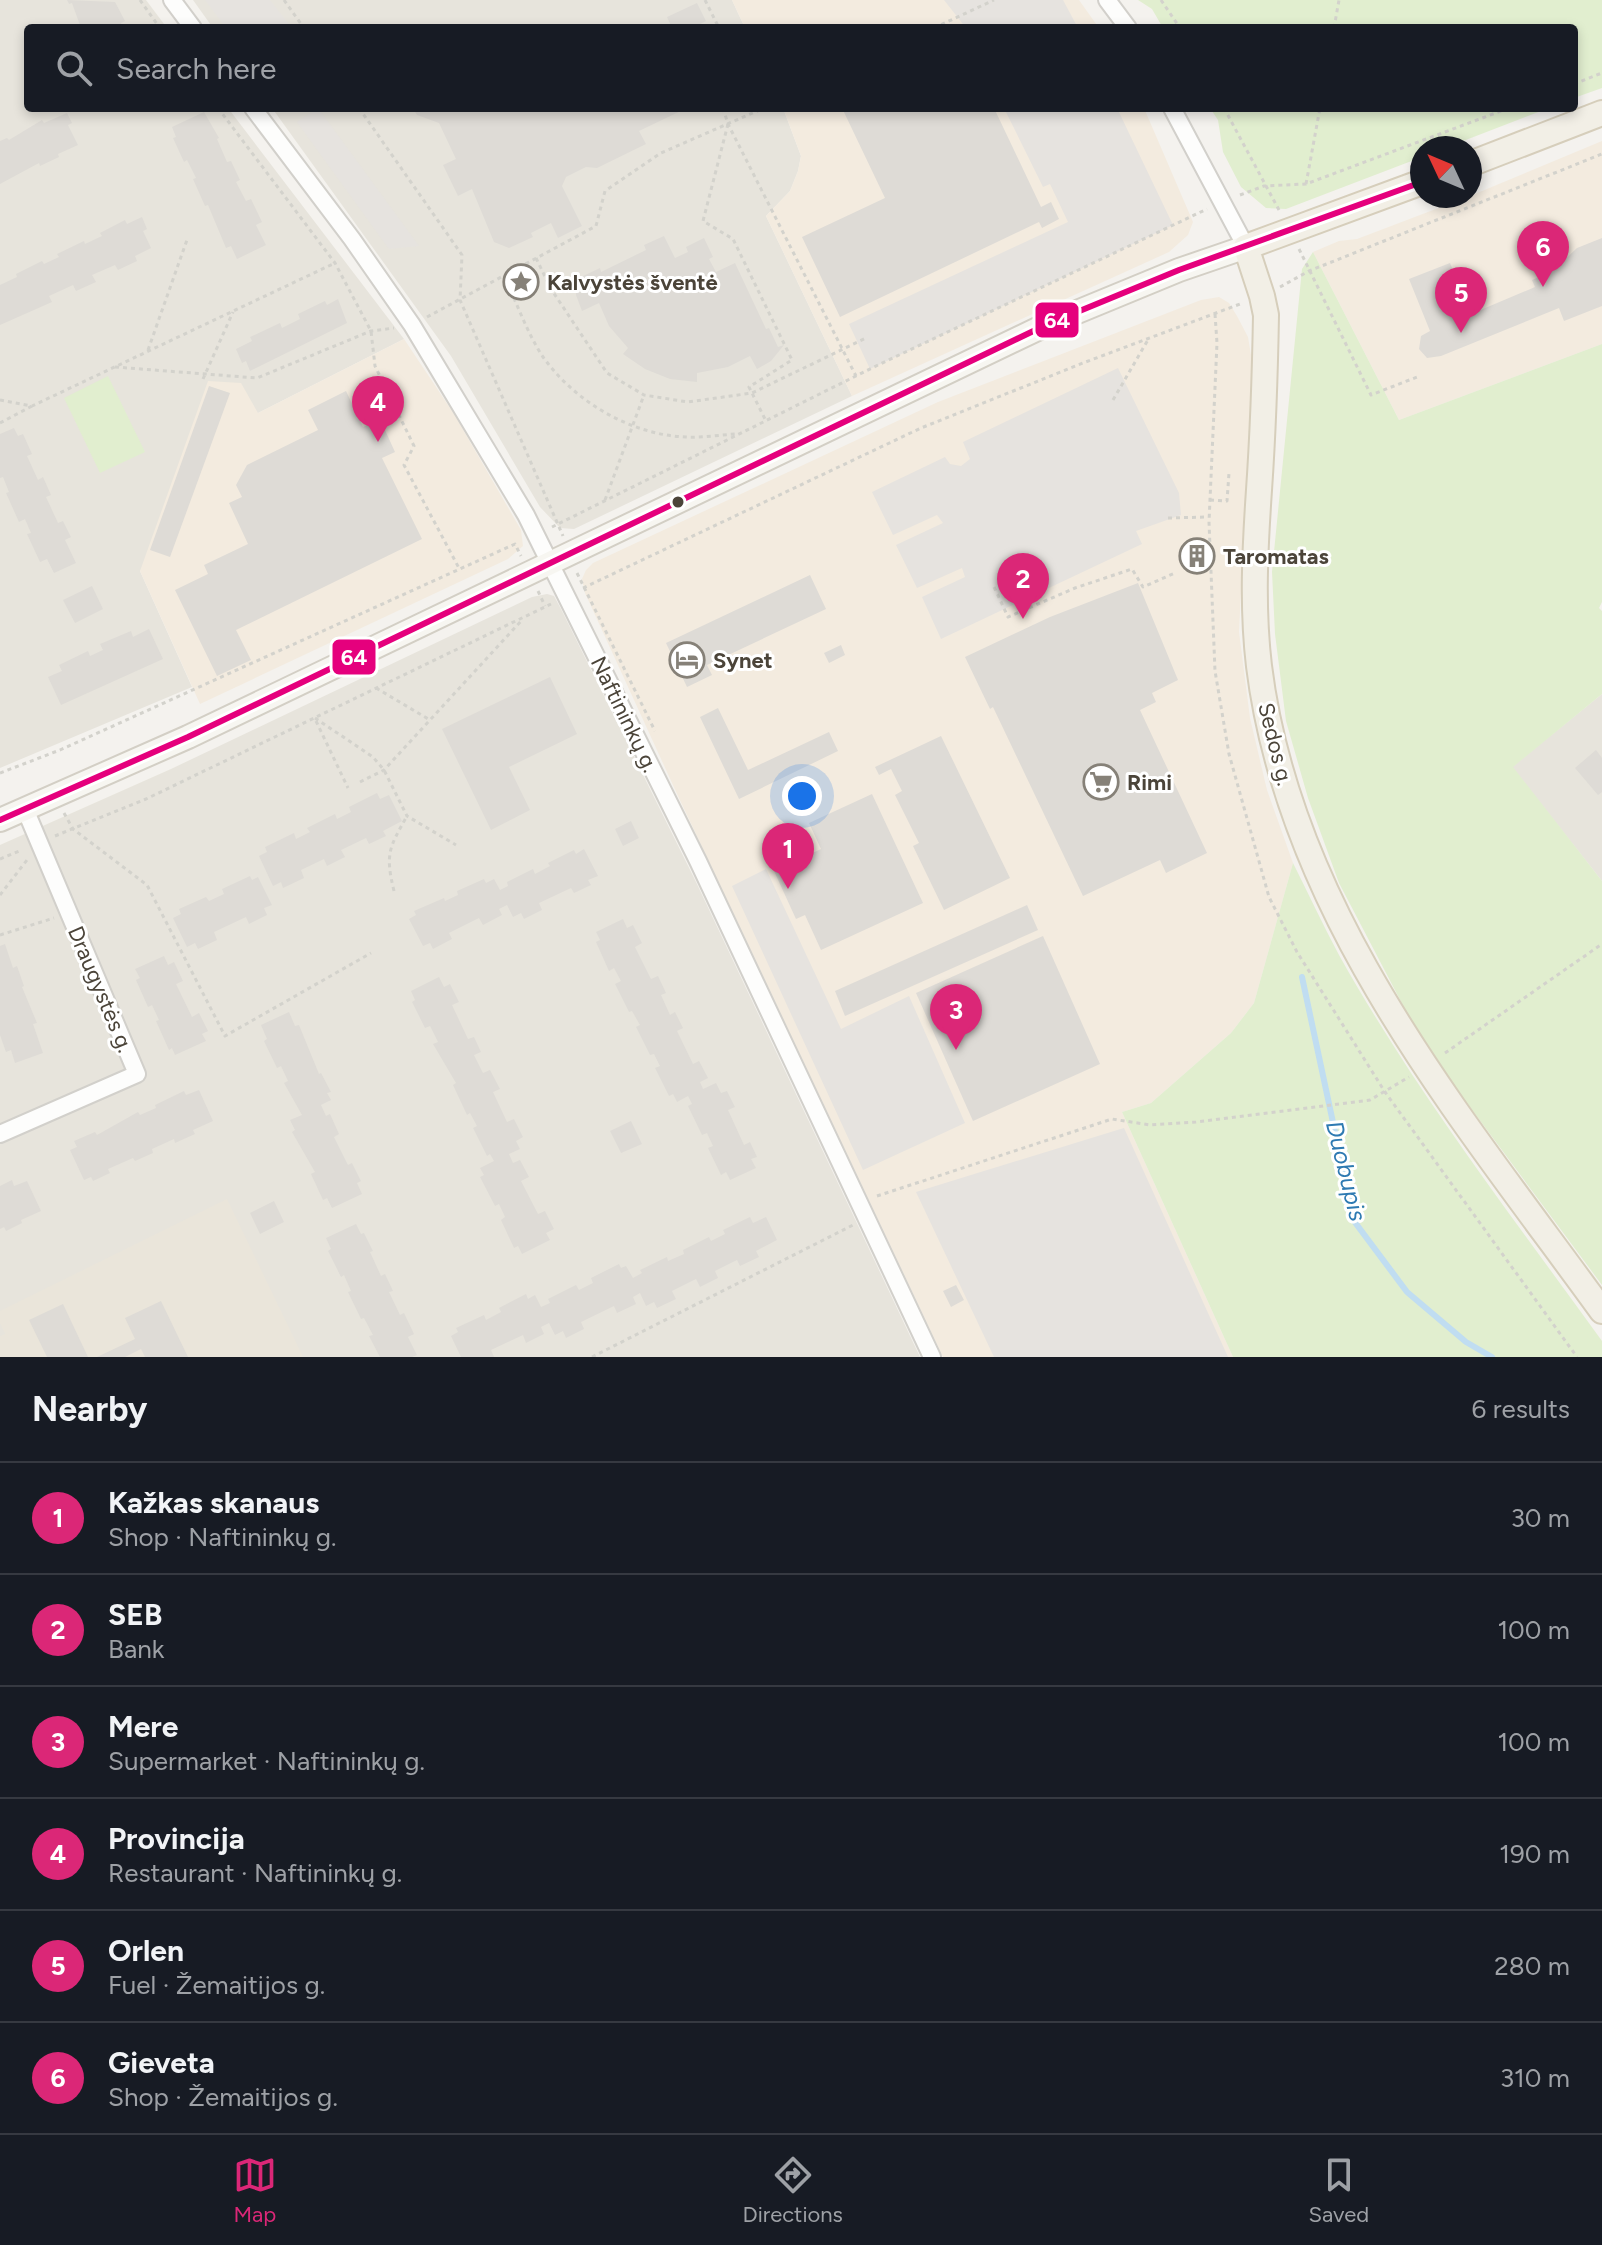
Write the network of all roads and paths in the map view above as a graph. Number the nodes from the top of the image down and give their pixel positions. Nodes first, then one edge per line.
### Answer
1 (140, 0) edge
2 (172, 0) edge
3 (284, 0) edge
4 (705, 0) edge
5 (994, 0) edge
6 (1107, 0) edge
7 (1161, 0) edge
8 (1339, 0) edge
9 (157, 24) edge
10 (190, 24) edge
11 (301, 24) edge
12 (717, 24) edge
13 (943, 24) edge
14 (1125, 24) edge
15 (1177, 24) edge
16 (1335, 24) edge
17 (1602, 73) edge
18 (1578, 82) edge
19 (221, 112) edge
20 (256, 112) edge
21 (362, 112) edge
22 (724, 112) edge
23 (755, 112) edge
24 (1174, 112) edge
25 (1226, 112) edge
26 (1319, 112) edge
27 (1498, 112) edge
28 (1602, 113) edge
29 (728, 124) junction
30 (1602, 154) edge
31 (1482, 159) edge
32 (1306, 184) junction
33 (1264, 186) junction
34 (1410, 186) edge
35 (1222, 201) junction
36 (1291, 231) junction
37 (188, 237) dead end
38 (1246, 247) junction
39 (536, 258) junction
40 (335, 263) junction
41 (1309, 271) junction
42 (504, 276) junction
43 (1262, 296) junction
44 (460, 300) junction
45 (233, 312) junction
46 (412, 325) junction
47 (371, 331) junction
48 (866, 338) dead end
49 (1149, 338) junction
50 (148, 350) junction
51 (843, 350) junction
52 (115, 367) junction
53 (204, 376) junction
54 (856, 376) junction
55 (1417, 377) dead end
56 (752, 393) junction
57 (644, 395) junction
58 (0, 400) edge
59 (1113, 400) dead end
60 (32, 406) junction
61 (766, 421) junction
62 (0, 423) edge
63 (631, 424) junction
64 (738, 434) junction
65 (1229, 473) dead end
66 (605, 500) junction
67 (1210, 500) dead end
68 (1209, 517) dead end
69 (1168, 518) dead end
70 (559, 523) junction
71 (536, 535) junction
72 (515, 544) junction
73 (559, 559) junction
74 (460, 570) junction
75 (529, 573) junction
76 (1175, 573) dead end
77 (994, 587) dead end
78 (567, 596) junction
79 (546, 607) junction
80 (524, 617) junction
81 (376, 688) junction
82 (315, 718) junction
83 (430, 720) junction
84 (384, 770) junction
85 (0, 773) edge
86 (360, 782) dead end
87 (348, 788) dead end
88 (56, 796) junction
89 (25, 809) junction
90 (407, 816) junction
91 (0, 820) edge
92 (73, 829) junction
93 (40, 842) junction
94 (456, 845) dead end
95 (0, 859) edge
96 (394, 891) dead end
97 (0, 895) edge
98 (69, 913) junction
99 (0, 935) edge
100 (1602, 944) edge
101 (371, 953) dead end
102 (1425, 1066) junction
103 (0, 1134) edge
104 (874, 1197) dead end
105 (866, 1219) junction
106 (1602, 1311) edge
107 (592, 1357) edge
108 (932, 1357) edge

1 - 9 path
2 - 10 street
3 - 11 path
4 - 12 path
5 - 13 path
6 - 14 street
7 - 15 path
8 - 16 path
17 - 18 path
19 - 40 path
20 - 46 street, Naftininkų g.
21 - 44 path
22 - 29 path
23 - 29 path
24 - 35 street, Sedos g.
25 - 33 path
26 - 32 path
27 - 32 path
28 - 31 main road
29 - 39 path
29 - 51 path
29 - 56 path
30 - 41 path
32 - 33 path
33 - 35 path
33 - 36 path
34 - 36 main road
35 - 38 street, Sedos g.
35 - 54 path
36 - 38 main road
36 - 41 path
37 - 50 path
38 - 43 main road, Sedos g.
38 - 73 main road
39 - 42 path
39 - 57 path
40 - 45 path
40 - 47 path
41 - 43 path
41 - 55 path
42 - 44 path
42 - 63 path
43 - 49 path
43 - 102 main road, Sedos g.
44 - 46 path
44 - 70 path
45 - 50 path
45 - 53 path
46 - 47 path
46 - 71 street, Naftininkų g.
47 - 53 path
47 - 74 path
48 - 51 path
49 - 59 path
49 - 78 path
50 - 52 path
51 - 54 path
51 - 56 path
52 - 53 path
52 - 60 path
54 - 61 path
56 - 57 path
56 - 61 path
57 - 63 path
58 - 60 path
60 - 62 path
61 - 64 path
63 - 64 path
63 - 66 path
64 - 66 path
65 - 67 path
66 - 70 path
68 - 69 path
70 - 71 path
70 - 73 path
71 - 72 path
71 - 73 street, Naftininkų g.
72 - 74 path
72 - 75 path
73 - 75 main road
73 - 78 street, Naftininkų g.
74 - 85 path
75 - 79 path
75 - 88 main road
76 - 77 path
78 - 79 path
78 - 105 street, Naftininkų g.
79 - 80 path
80 - 81 path
80 - 83 path
81 - 82 path
81 - 83 path
82 - 84 path
82 - 87 path
82 - 92 path
83 - 84 path
84 - 86 path
84 - 90 path
88 - 89 main road
88 - 92 path
89 - 91 main road
89 - 93 street, Draugystės g.
90 - 94 path
90 - 96 path
92 - 93 path
92 - 101 path
93 - 95 path
93 - 97 path
93 - 98 street, Draugystės g.
98 - 99 path
98 - 103 street, Draugystės g.
100 - 102 path
102 - 104 path
102 - 106 main road, Sedos g.
105 - 107 path
105 - 108 street, Naftininkų g.

